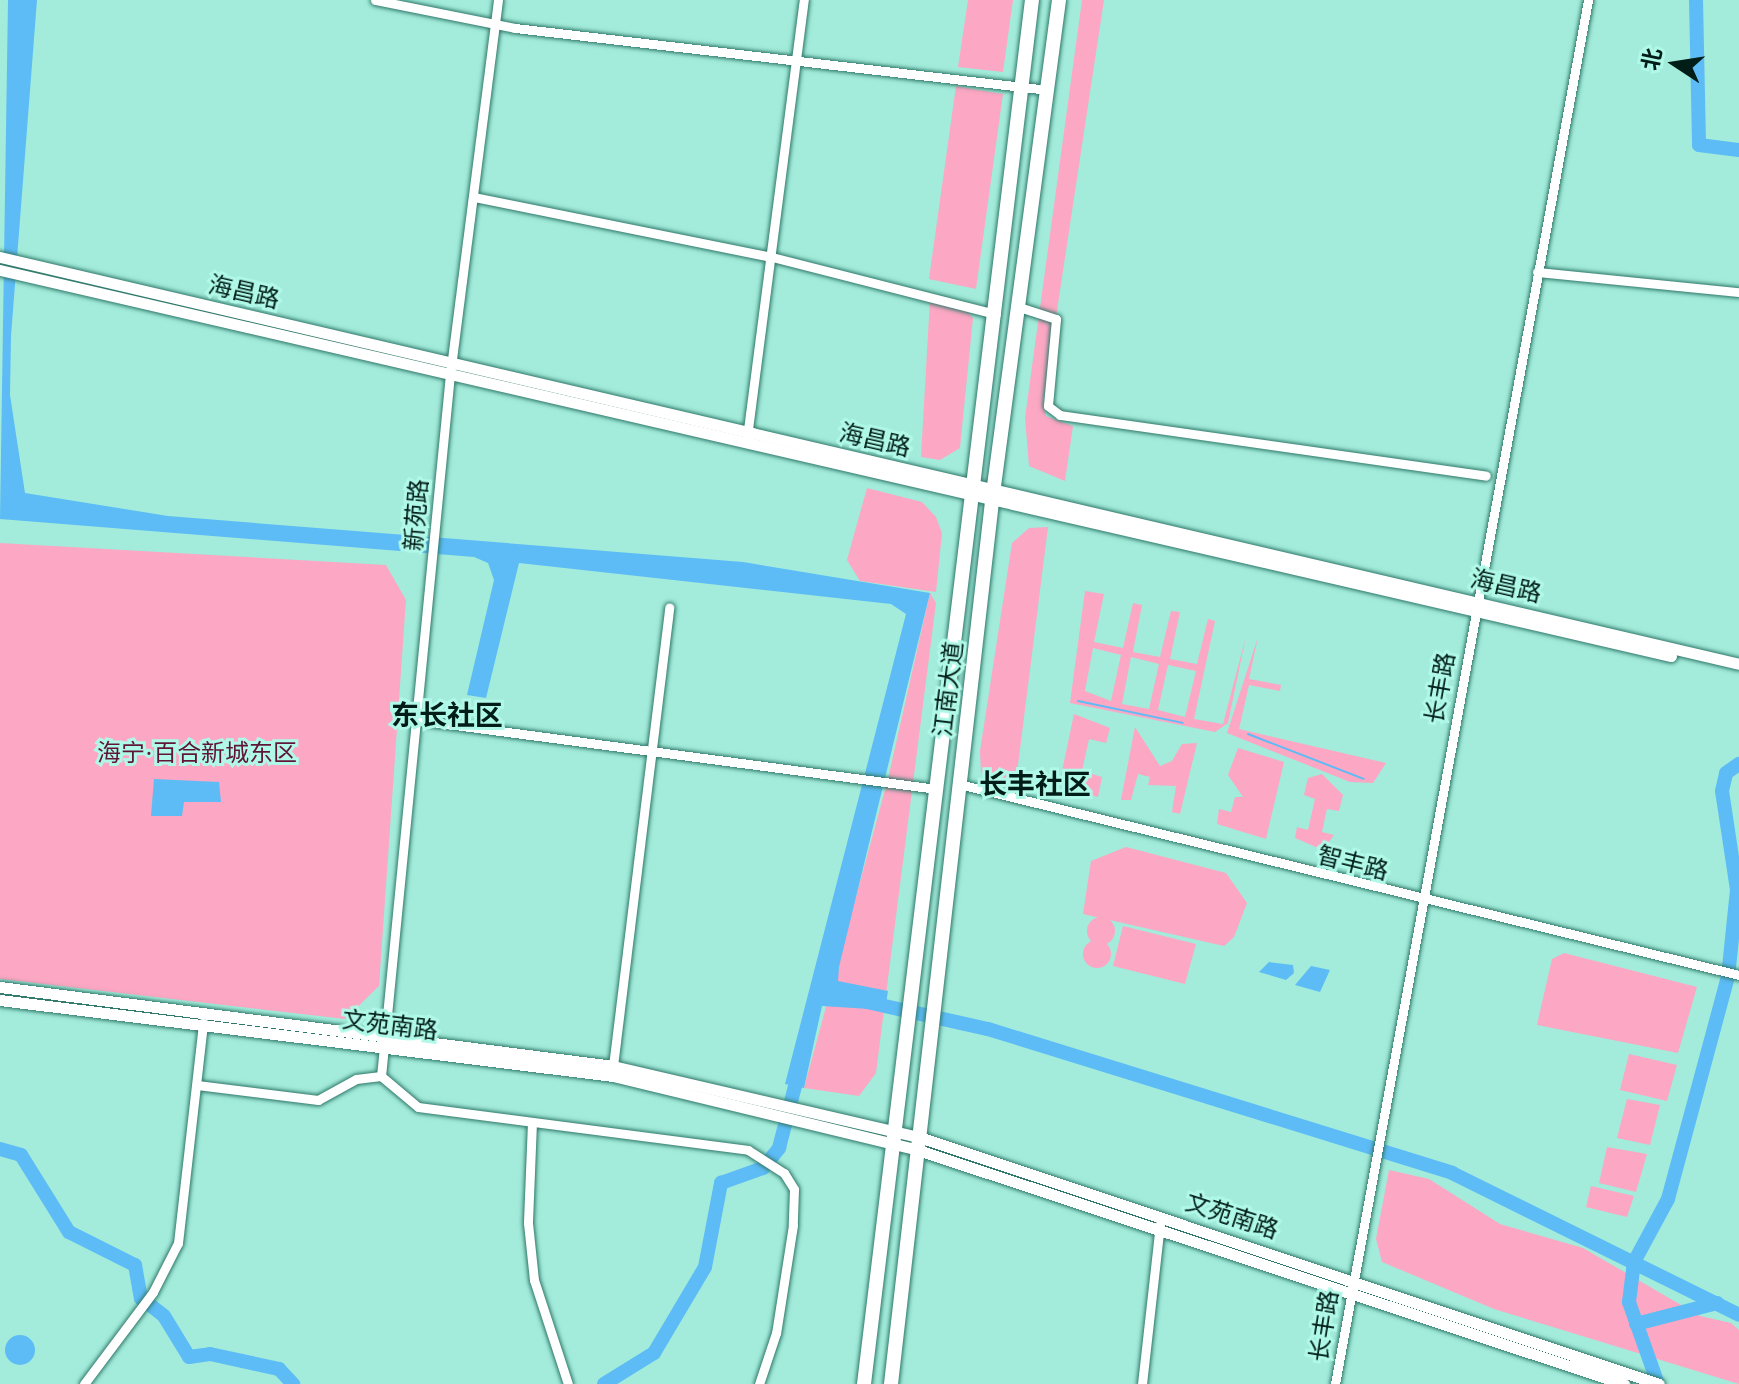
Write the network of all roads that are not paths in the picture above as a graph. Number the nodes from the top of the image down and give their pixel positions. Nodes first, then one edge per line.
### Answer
1 (375, 0) edge
2 (498, 0) edge
3 (804, 0) edge
4 (1032, 0) edge
5 (1059, 0) edge
6 (1588, 0) edge
7 (495, 20) junction
8 (796, 61) junction
9 (1022, 87) junction
10 (1048, 90) junction
11 (474, 197) junction
12 (0, 257) edge
13 (772, 257) junction
14 (0, 270) edge
15 (28, 270) junction
16 (1537, 272) junction
17 (1739, 292) edge
18 (1019, 307) junction
19 (996, 314) junction
20 (450, 369) junction
21 (747, 438) junction
22 (1486, 476) dead end
23 (971, 491) junction
24 (993, 496) junction
25 (1475, 606) junction
26 (669, 607) dead end
27 (1739, 664) edge
28 (1739, 672) edge
29 (417, 720) junction
30 (651, 753) junction
31 (959, 784) junction
32 (937, 789) junction
33 (1422, 900) junction
34 (1739, 975) edge
35 (0, 987) edge
36 (0, 1000) edge
37 (203, 1023) junction
38 (386, 1040) junction
39 (613, 1066) junction
40 (381, 1076) junction
41 (197, 1085) junction
42 (770, 1108) junction
43 (532, 1122) junction
44 (897, 1140) junction
45 (918, 1143) junction
46 (1160, 1222) junction
47 (1351, 1284) junction
48 (1640, 1381) edge
49 (84, 1384) edge
50 (568, 1384) edge
51 (759, 1384) edge
52 (864, 1384) edge
53 (891, 1384) edge
54 (1142, 1384) edge
55 (1335, 1384) edge
56 (1624, 1384) edge
57 (1659, 1384) edge

1 - 7 street
2 - 7 street, 新苑路
3 - 8 street
4 - 9 highway, 江南大道
5 - 10 highway, 江南大道
6 - 16 street, 长丰路
7 - 8 street
7 - 11 street, 新苑路
8 - 9 street
8 - 13 street
9 - 10 street
9 - 19 highway, 江南大道
10 - 18 highway, 江南大道
11 - 13 street
11 - 20 street, 新苑路
12 - 15 main road, 海昌路
13 - 19 street
13 - 21 street
14 - 15 main road, 海昌路
15 - 20 main road, 海昌路
16 - 17 street
16 - 25 street, 长丰路
18 - 22 street
18 - 24 highway, 江南大道
19 - 23 highway, 江南大道
20 - 21 main road, 海昌路
20 - 29 street, 新苑路
21 - 23 main road, 海昌路
23 - 24 main road, 海昌路
23 - 32 highway, 江南大道
24 - 25 main road, 海昌路
24 - 31 highway, 江南大道
25 - 27 main road, 海昌路
25 - 28 main road, 海昌路
25 - 33 street, 长丰路
26 - 30 street
29 - 30 street
29 - 38 street, 新苑路
30 - 32 street
30 - 39 street
31 - 33 street, 智丰路
31 - 45 highway, 江南大道
32 - 44 highway, 江南大道
33 - 34 street, 智丰路
33 - 47 street, 长丰路
35 - 37 main road, 文苑南路
36 - 37 main road, 文苑南路
37 - 38 main road, 文苑南路
37 - 41 street
38 - 39 main road, 文苑南路
38 - 40 street, 新苑路
38 - 42 main road, 文苑南路
39 - 42 main road, 文苑南路
40 - 41 street
40 - 43 street
41 - 49 street
42 - 44 main road, 文苑南路
43 - 50 street
43 - 51 street
44 - 45 main road, 文苑南路
44 - 52 highway, 江南大道
45 - 46 main road, 文苑南路
45 - 53 highway, 江南大道
46 - 47 main road, 文苑南路
46 - 54 street
47 - 48 main road, 文苑南路
47 - 55 street, 长丰路
47 - 56 main road, 文苑南路
48 - 57 main road, 文苑南路

